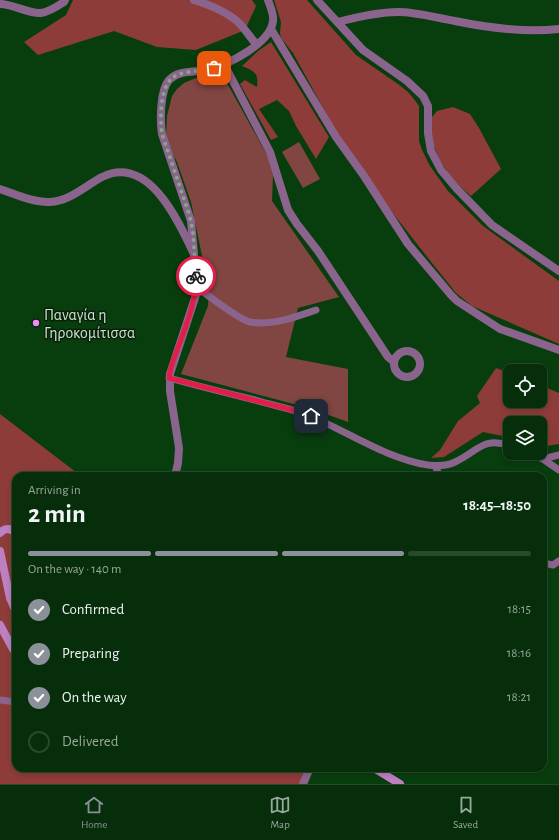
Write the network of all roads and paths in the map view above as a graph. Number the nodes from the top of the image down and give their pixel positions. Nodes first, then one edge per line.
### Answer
1 (65, 0) edge
2 (194, 0) edge
3 (268, 0) edge
4 (317, 0) edge
5 (0, 4) edge
6 (338, 22) junction
7 (271, 29) junction
8 (559, 29) edge
9 (256, 44) junction
10 (224, 64) junction
11 (0, 189) edge
12 (195, 256) junction
13 (559, 271) edge
14 (196, 287) junction
15 (316, 310) dead end
16 (559, 350) edge
17 (394, 362) dead end
18 (169, 378) junction
19 (503, 444) edge
20 (559, 456) edge
21 (547, 458) edge
22 (544, 460) edge
23 (435, 466) junction
24 (559, 470) edge
25 (176, 472) edge
26 (438, 472) edge
27 (12, 531) edge
28 (0, 533) edge
29 (0, 551) edge
30 (559, 561) edge
31 (547, 564) edge
32 (12, 603) edge
33 (0, 625) edge
34 (12, 647) edge
35 (0, 700) edge
36 (12, 702) edge
37 (308, 772) edge
38 (380, 772) edge
39 (303, 784) edge
40 (400, 784) edge

1 - 5 street
2 - 9 street
3 - 7 street
4 - 6 street
6 - 8 street
6 - 13 street
7 - 9 street
7 - 16 street
9 - 10 street
10 - 12 street
10 - 17 street
11 - 12 street
12 - 14 street
14 - 15 lane
14 - 18 street
18 - 23 lane
18 - 25 street
19 - 23 lane
20 - 21 lane
22 - 24 lane
23 - 26 lane
27 - 28 street
29 - 32 street
30 - 31 lane
33 - 34 street
35 - 36 lane
37 - 39 street
38 - 40 street

